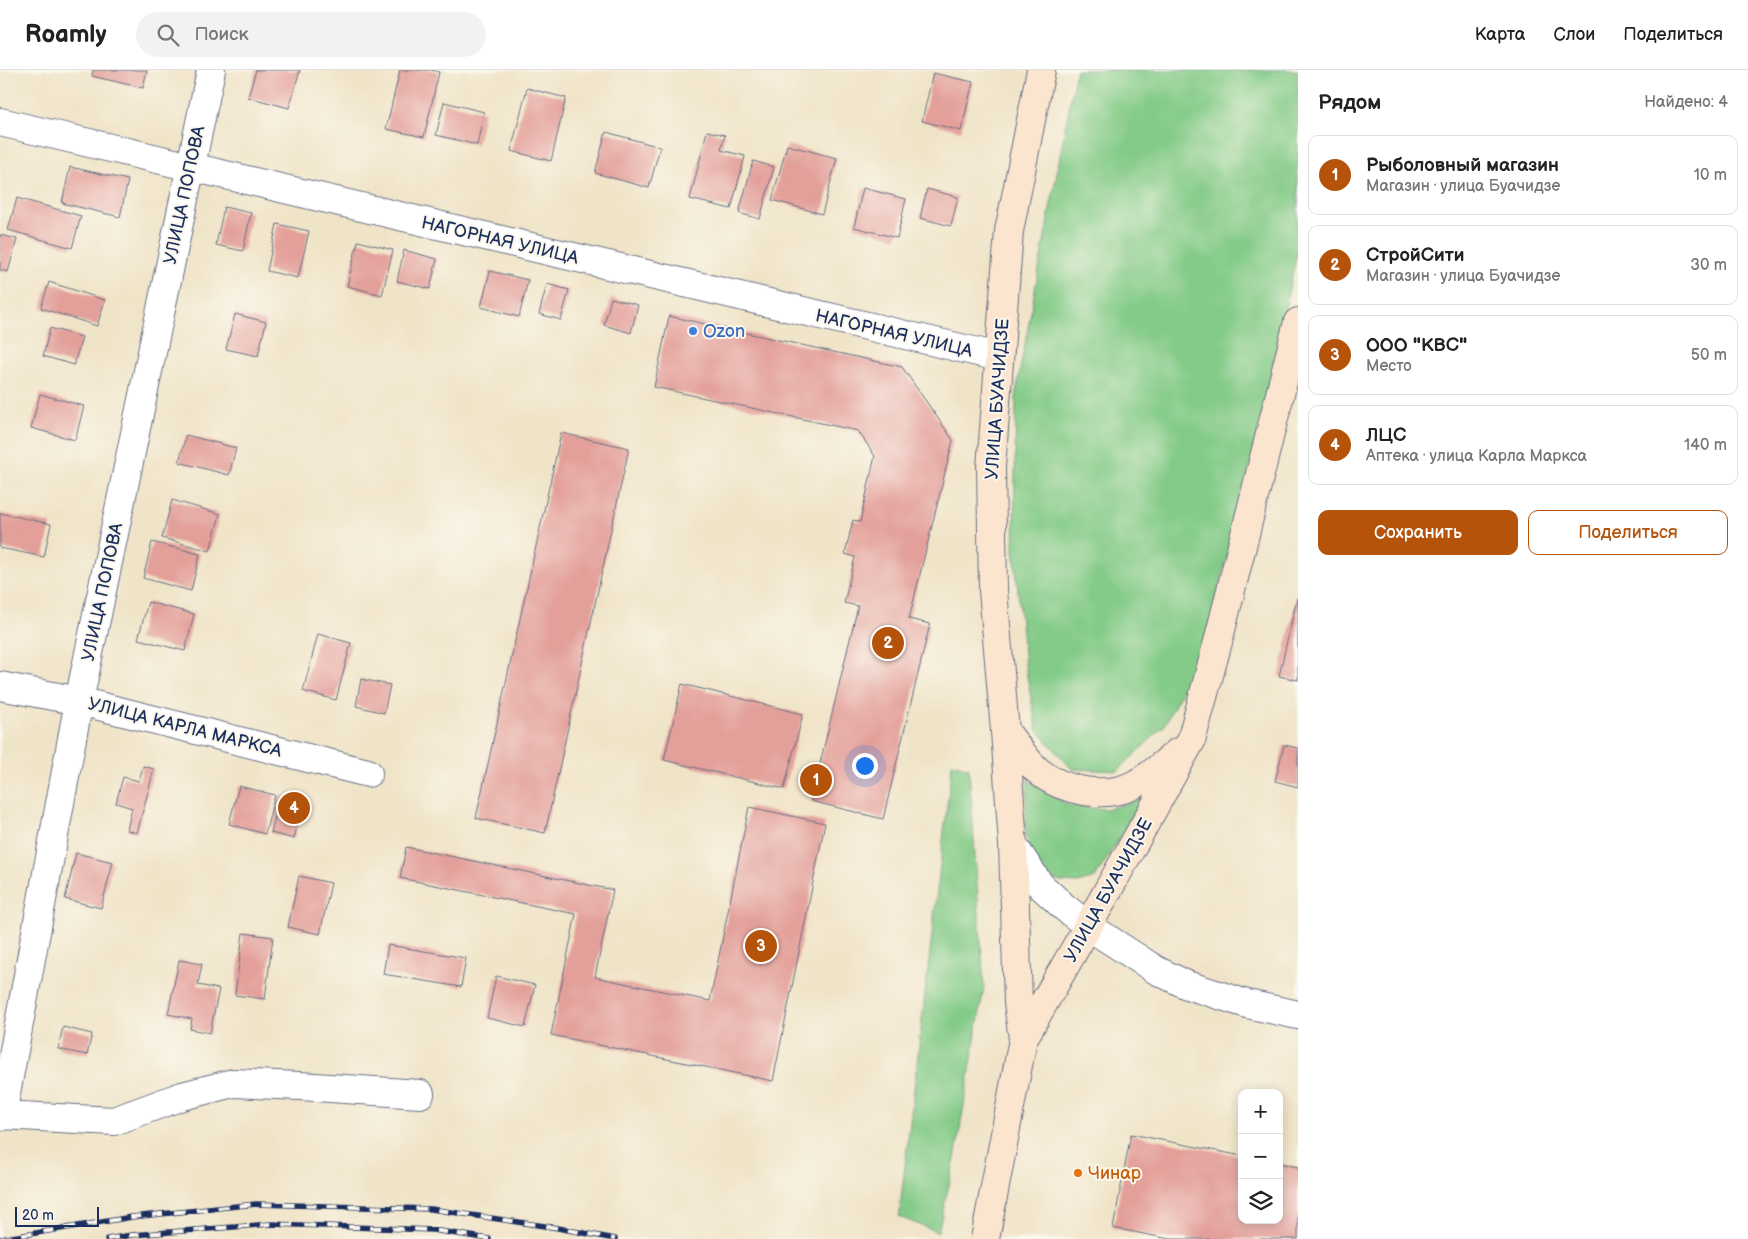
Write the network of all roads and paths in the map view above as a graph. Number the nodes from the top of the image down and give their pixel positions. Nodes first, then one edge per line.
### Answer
1 (211, 70) edge
2 (1041, 70) edge
3 (0, 122) edge
4 (190, 167) junction
5 (1298, 322) edge
6 (999, 358) junction
7 (1290, 393) edge
8 (0, 686) edge
9 (79, 701) junction
10 (1005, 731) junction
11 (1190, 741) junction
12 (368, 774) dead end
13 (1013, 845) junction
14 (1088, 926) junction
15 (1298, 1015) edge
16 (1023, 1038) junction
17 (420, 1094) dead end
18 (1, 1116) edge
19 (985, 1239) edge

1 - 4 street, УЛИЦА ПОПОВА
2 - 6 main road, УЛИЦА БУАЧИДЗЕ
3 - 4 street, НАГОРНАЯ УЛИЦА
4 - 6 street, НАГОРНАЯ УЛИЦА
4 - 9 street, УЛИЦА ПОПОВА
5 - 7 main road, УЛИЦА БУАЧИДЗЕ
6 - 10 main road, УЛИЦА БУАЧИДЗЕ
7 - 11 main road, УЛИЦА БУАЧИДЗЕ
8 - 9 street, УЛИЦА КАРЛА МАРКСА
9 - 12 street, УЛИЦА КАРЛА МАРКСА
9 - 18 street, УЛИЦА ПОПОВА
10 - 11 main road
10 - 13 main road, УЛИЦА БУАЧИДЗЕ
11 - 14 main road, УЛИЦА БУАЧИДЗЕ
13 - 14 street
13 - 16 main road, УЛИЦА БУАЧИДЗЕ
14 - 15 street
14 - 16 main road, УЛИЦА БУАЧИДЗЕ
16 - 19 main road, УЛИЦА БУАЧИДЗЕ
17 - 18 street

